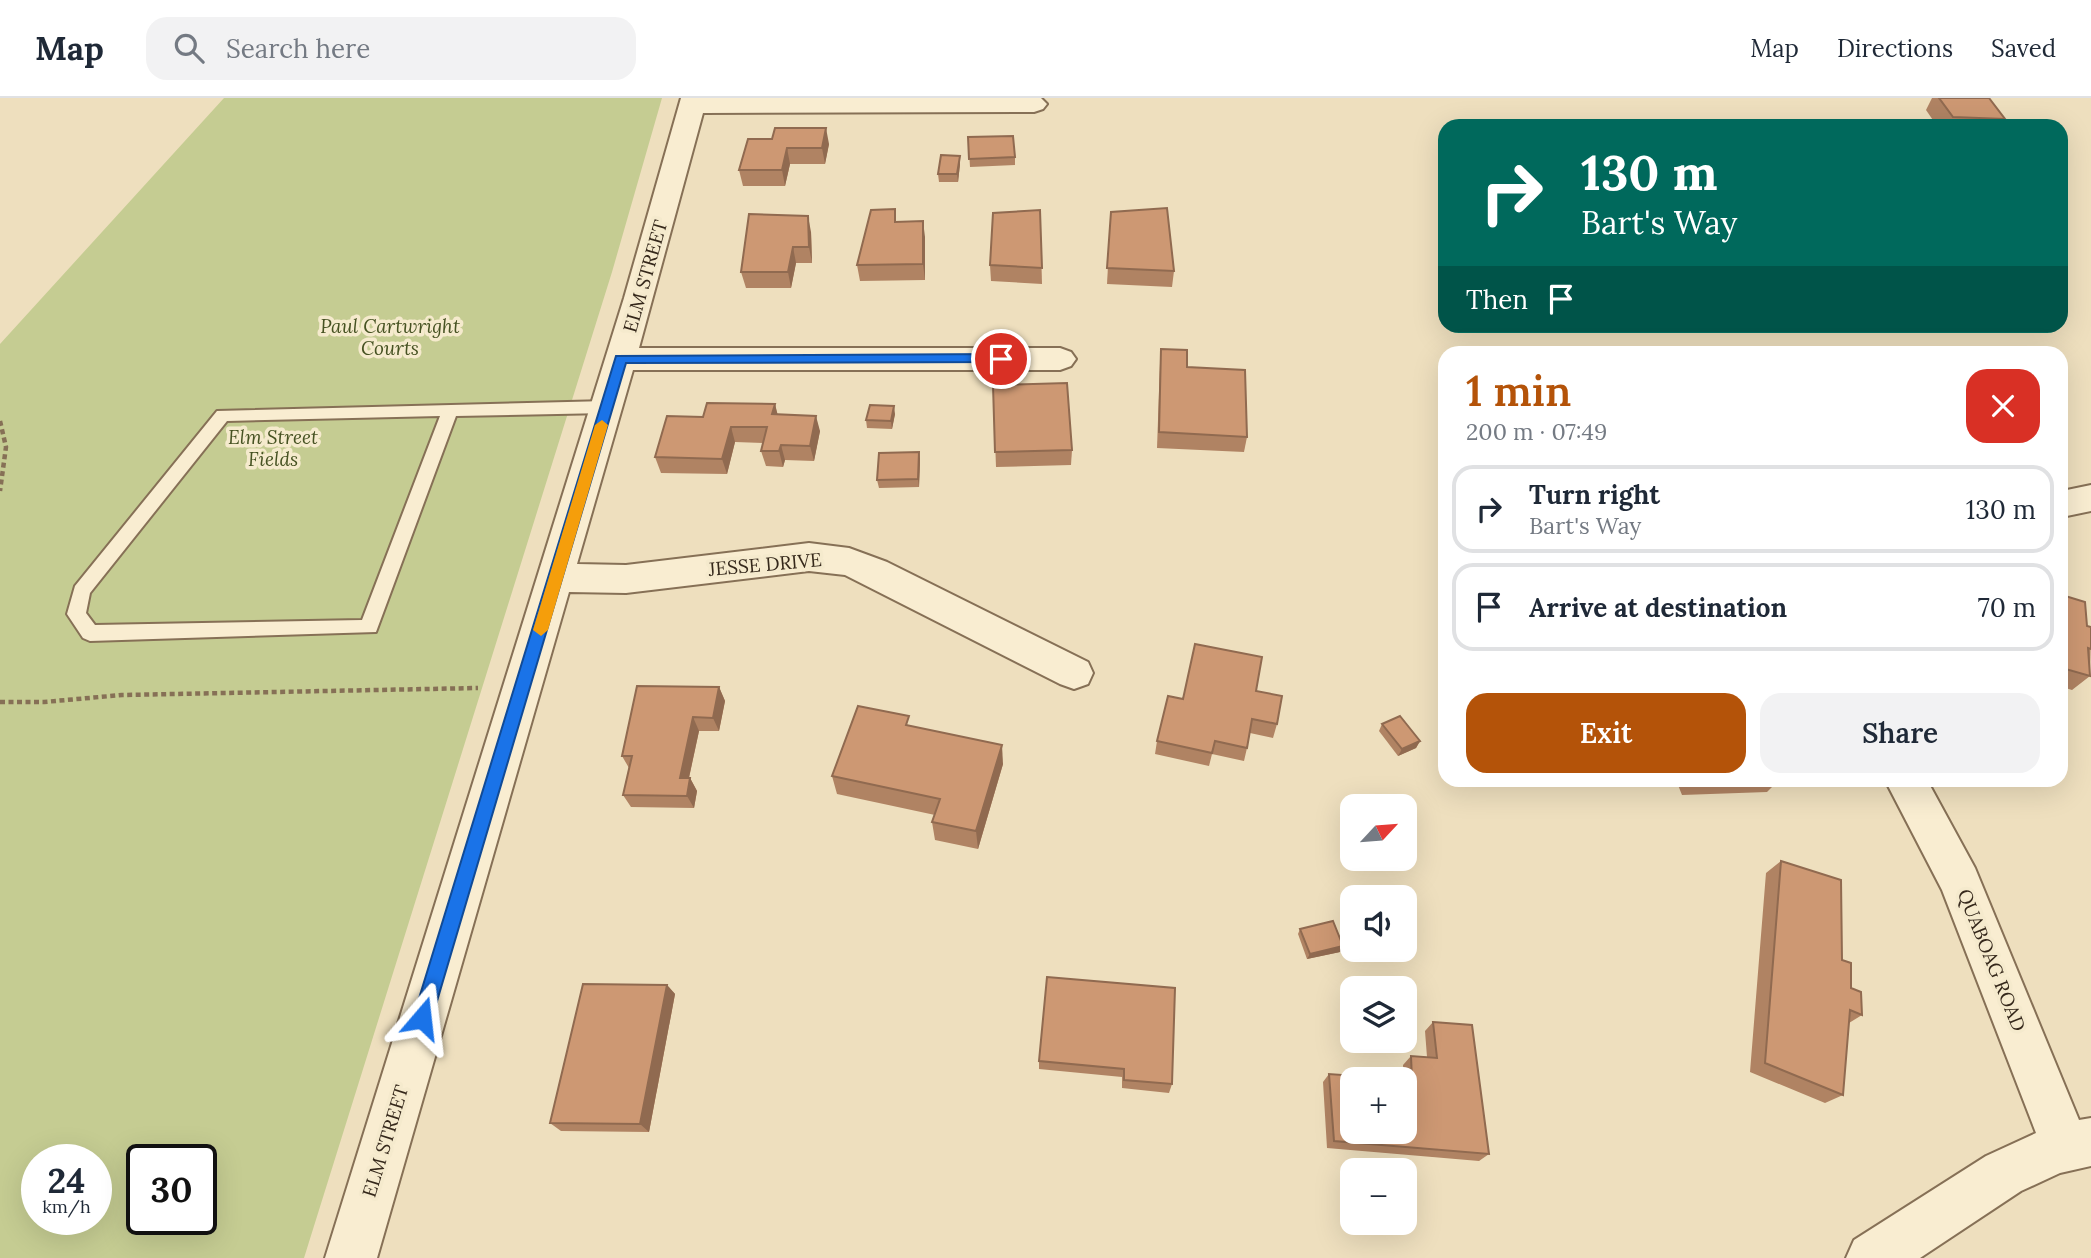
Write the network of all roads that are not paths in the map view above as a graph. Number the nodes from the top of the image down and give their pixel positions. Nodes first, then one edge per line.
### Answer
1 (693, 102) edge
2 (1034, 104) dead end
3 (621, 359) junction
4 (1060, 359) dead end
5 (607, 407) junction
6 (450, 410) junction
7 (2091, 498) edge
8 (2068, 503) edge
9 (556, 578) junction
10 (1074, 673) dead end
11 (1909, 787) edge
12 (2078, 1144) edge
13 (351, 1258) edge
14 (1872, 1258) edge

1 - 2 street
1 - 3 street, ELM STREET
3 - 4 street
3 - 5 street, ELM STREET
5 - 6 lane
5 - 9 street, ELM STREET
6 - 6 lane
7 - 8 street
9 - 10 street, JESSE DRIVE
9 - 13 street, ELM STREET
11 - 12 street, QUABOAG ROAD
12 - 14 street

